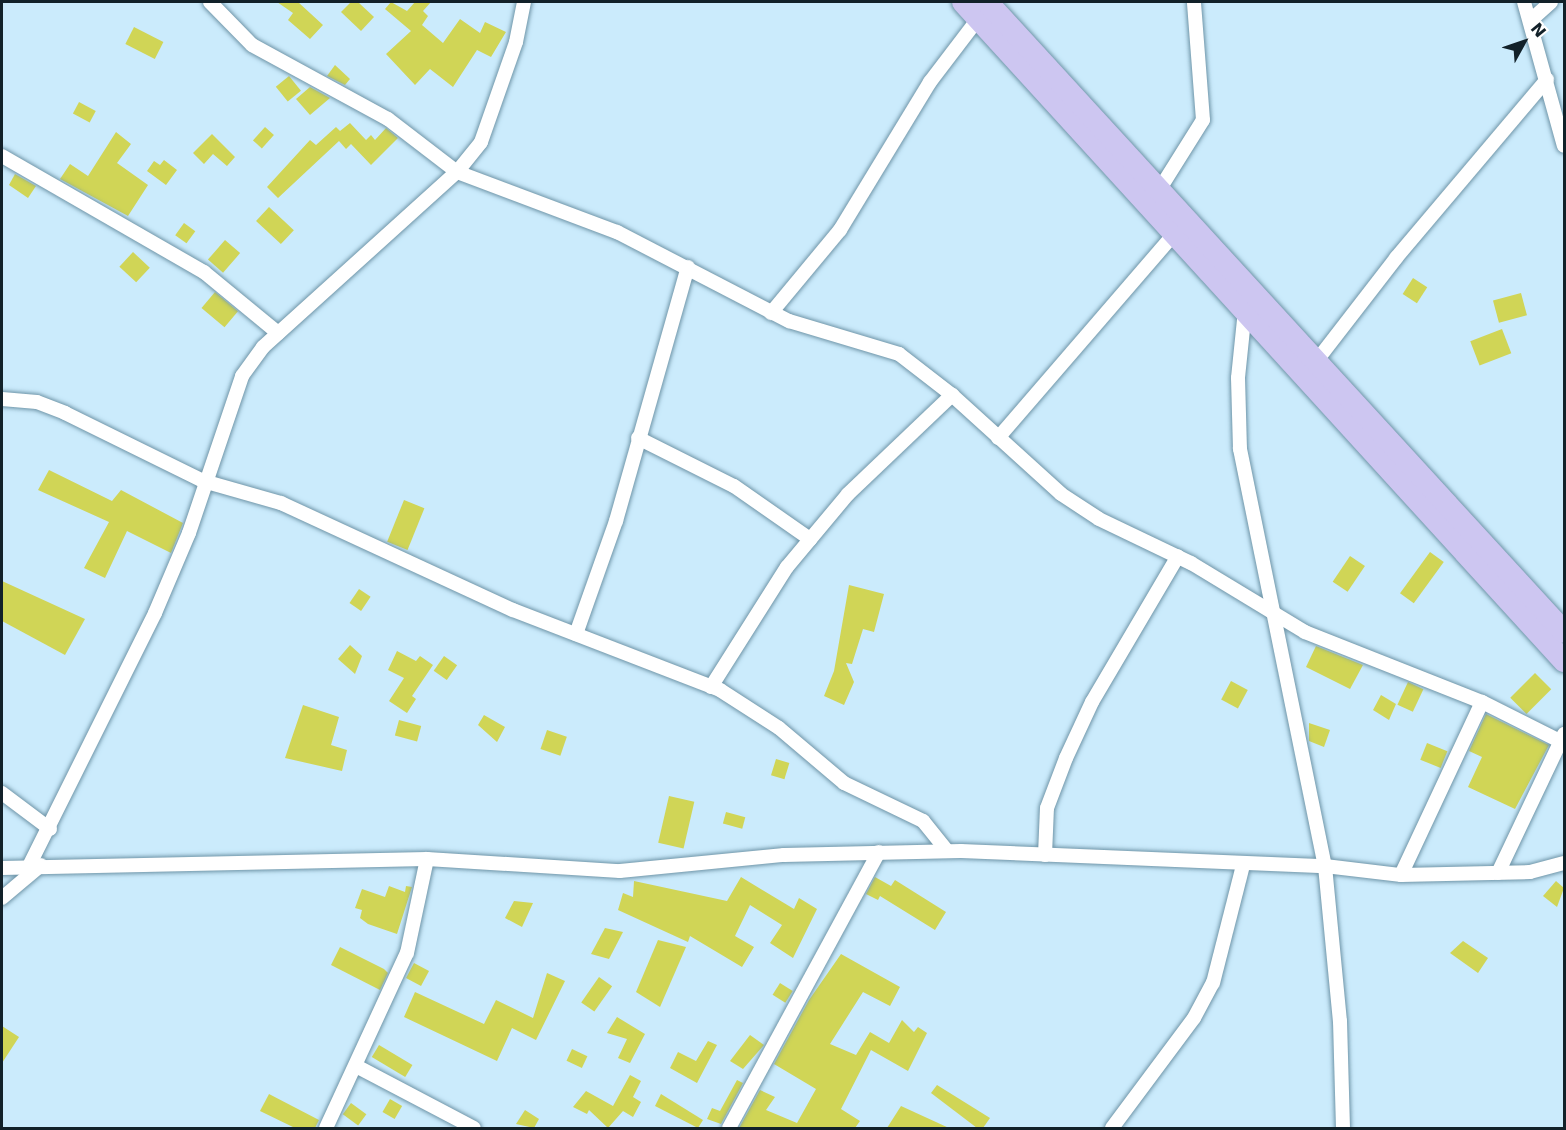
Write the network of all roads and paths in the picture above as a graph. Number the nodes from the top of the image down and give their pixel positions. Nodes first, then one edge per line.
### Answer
1 (210, 2) edge
2 (511, 2) edge
3 (963, 2) edge
4 (1194, 2) edge
5 (1524, 2) edge
6 (1551, 2) edge
7 (523, 8) edge
8 (983, 10) edge
9 (1531, 20) junction
10 (1547, 79) junction
11 (1561, 114) edge
12 (1564, 146) edge
13 (2, 156) edge
14 (457, 172) junction
15 (1161, 187) junction
16 (1176, 232) junction
17 (688, 267) junction
18 (1245, 308) junction
19 (771, 313) junction
20 (278, 333) junction
21 (1318, 359) junction
22 (952, 395) junction
23 (2, 399) edge
24 (638, 438) junction
25 (998, 438) junction
26 (203, 481) junction
27 (810, 539) junction
28 (1178, 556) junction
29 (1271, 615) junction
30 (1564, 632) edge
31 (576, 634) junction
32 (1564, 661) edge
33 (711, 687) junction
34 (1482, 702) junction
35 (1561, 737) edge
36 (2, 793) edge
37 (50, 829) junction
38 (947, 851) junction
39 (879, 852) junction
40 (1045, 855) junction
41 (427, 859) junction
42 (1564, 863) edge
43 (35, 865) junction
44 (1243, 865) junction
45 (1325, 866) junction
46 (2, 868) edge
47 (1498, 873) junction
48 (1401, 875) junction
49 (2, 898) edge
50 (356, 1066) junction
51 (326, 1128) edge
52 (474, 1128) edge
53 (729, 1128) edge
54 (1112, 1128) edge
55 (1343, 1128) edge

1 - 14 street
2 - 7 street
3 - 8 main road
4 - 15 street
5 - 9 street
6 - 9 street
7 - 14 street
8 - 15 main road
8 - 16 main road
8 - 19 street
9 - 10 street
10 - 11 street
10 - 21 street
11 - 12 street
13 - 20 street
14 - 17 street
14 - 20 street
15 - 21 main road
16 - 18 main road
16 - 25 street
17 - 19 street
17 - 24 street
18 - 29 street
18 - 32 main road
19 - 22 street
20 - 26 street
21 - 30 main road
22 - 25 street
22 - 27 street
23 - 26 street
24 - 27 street
24 - 31 street
25 - 28 street
26 - 31 street
26 - 37 street
27 - 33 street
28 - 29 street
28 - 40 street
29 - 34 street
29 - 45 street
31 - 33 street
33 - 38 street
34 - 35 street
34 - 48 street
35 - 47 street
36 - 37 street
37 - 43 street
38 - 39 street
38 - 40 street
39 - 41 street
39 - 53 street
40 - 44 street
41 - 43 street
41 - 50 street
42 - 47 street
43 - 46 street
43 - 49 street
44 - 45 street
44 - 54 street
45 - 48 street
45 - 55 street
47 - 48 street
50 - 51 street
50 - 52 street

